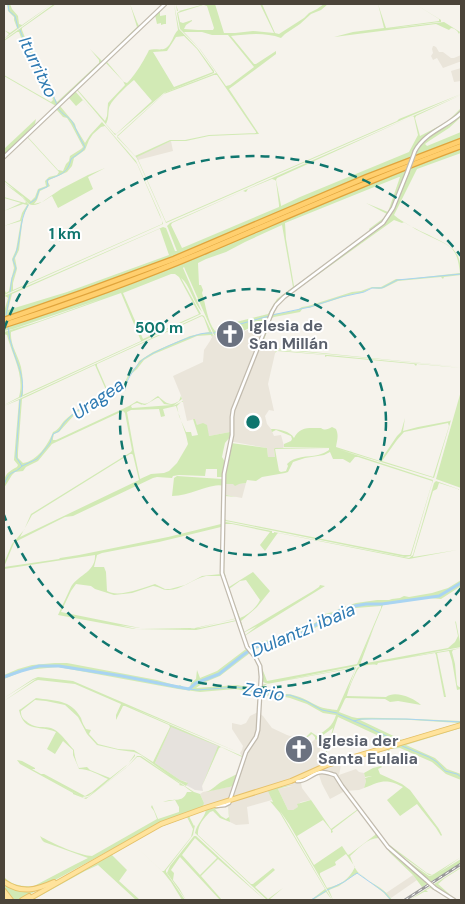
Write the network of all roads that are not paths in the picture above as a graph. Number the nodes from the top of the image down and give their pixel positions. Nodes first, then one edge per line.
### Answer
1 (165, 4) edge
2 (461, 112) edge
3 (461, 141) edge
4 (461, 146) edge
5 (4, 157) edge
6 (4, 320) edge
7 (4, 325) edge
8 (461, 725) edge
9 (298, 780) junction
10 (229, 801) junction
11 (136, 838) junction
12 (4, 882) edge
13 (54, 882) junction
14 (4, 892) edge
15 (6, 900) edge
16 (11, 900) edge
17 (22, 900) edge
18 (27, 900) edge
19 (454, 900) edge

1 - 5 street
2 - 10 street, bridge
3 - 6 highway
4 - 7 highway
8 - 9 main road
9 - 10 main road
9 - 19 street, bridge
10 - 11 main road
11 - 13 main road
11 - 18 main road
12 - 13 main road
13 - 17 main road
14 - 15 main road
14 - 16 main road

